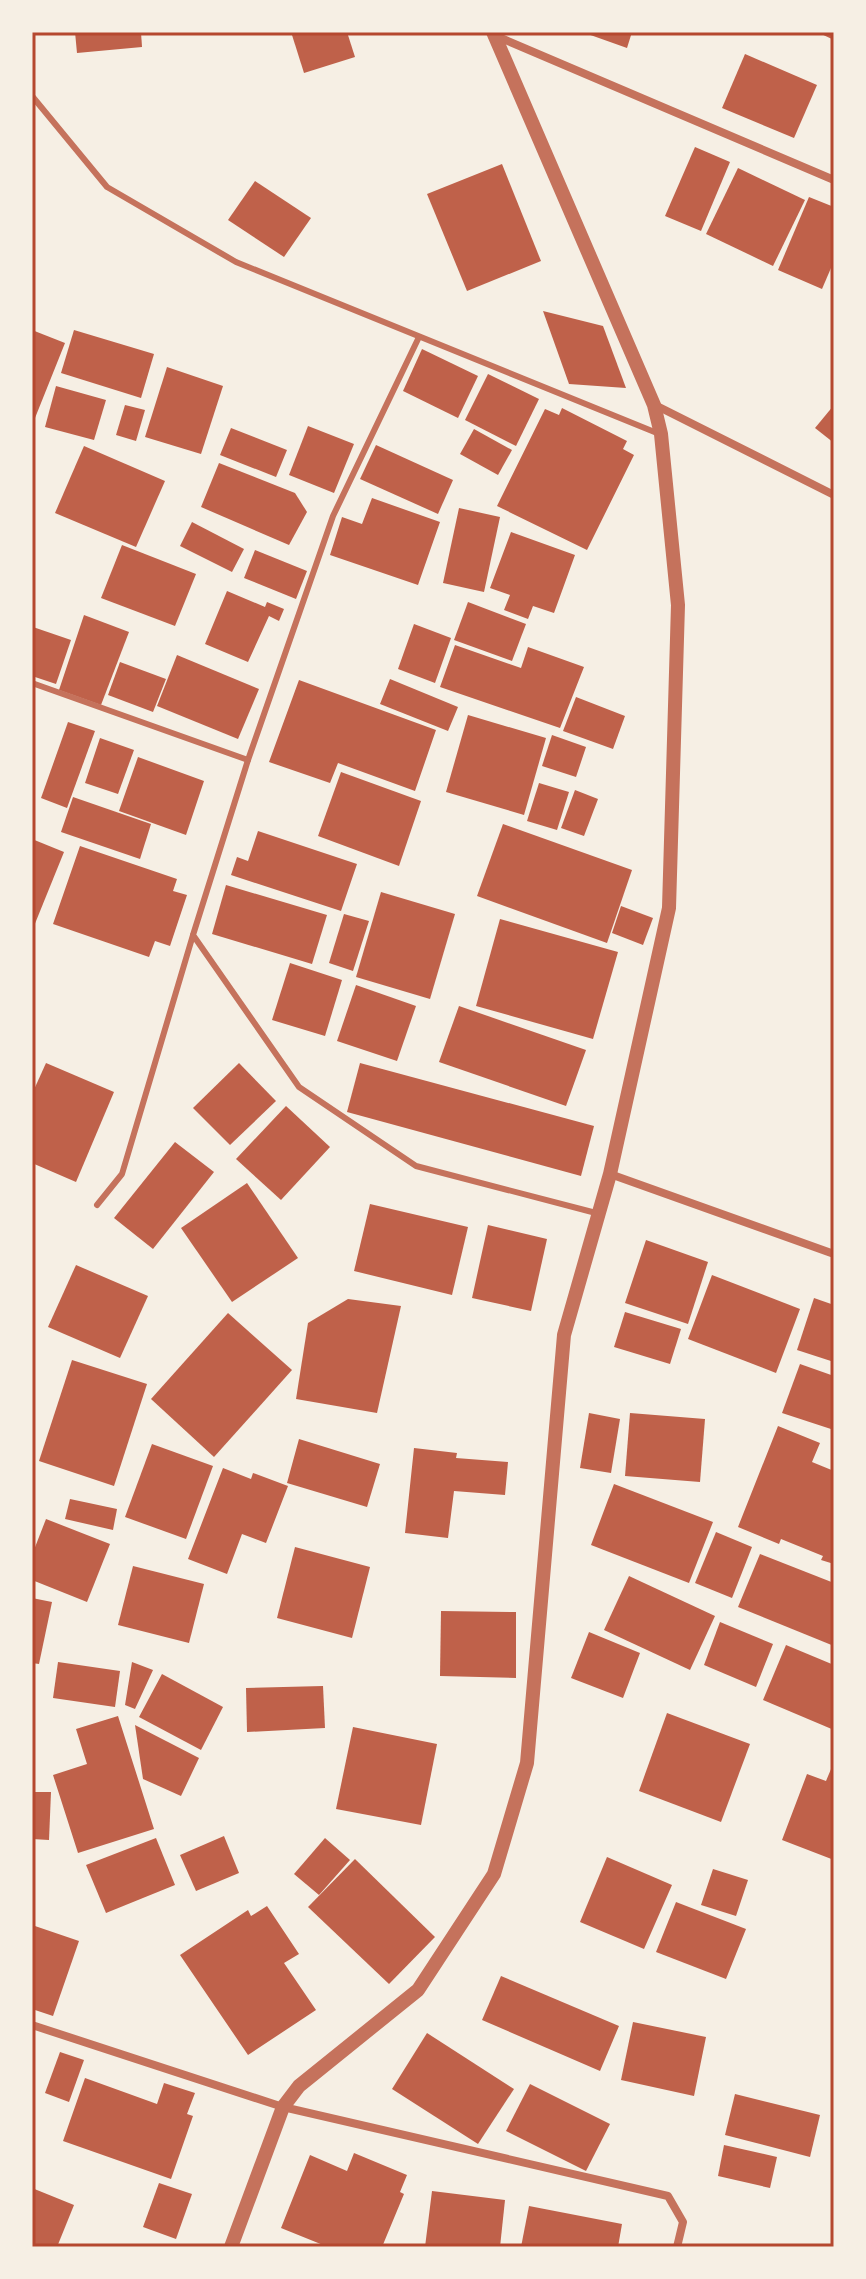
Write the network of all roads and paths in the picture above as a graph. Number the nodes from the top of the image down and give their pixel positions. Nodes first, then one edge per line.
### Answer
1 (493, 33) edge
2 (32, 96) edge
3 (834, 180) edge
4 (419, 337) junction
5 (654, 405) junction
6 (661, 434) junction
7 (834, 495) edge
8 (32, 683) edge
9 (248, 760) junction
10 (193, 935) junction
11 (610, 1174) junction
12 (97, 1205) dead end
13 (596, 1213) junction
14 (834, 1254) edge
15 (32, 2025) edge
16 (283, 2107) junction
17 (231, 2247) edge
18 (677, 2247) edge

1 - 3 street
1 - 5 street
2 - 4 lane
4 - 6 lane
4 - 9 lane
5 - 6 street
5 - 7 street
6 - 11 street
8 - 9 lane
9 - 10 lane
10 - 12 lane
10 - 13 lane
11 - 13 street
11 - 14 street
13 - 16 street
15 - 16 street
16 - 17 street
16 - 18 street

